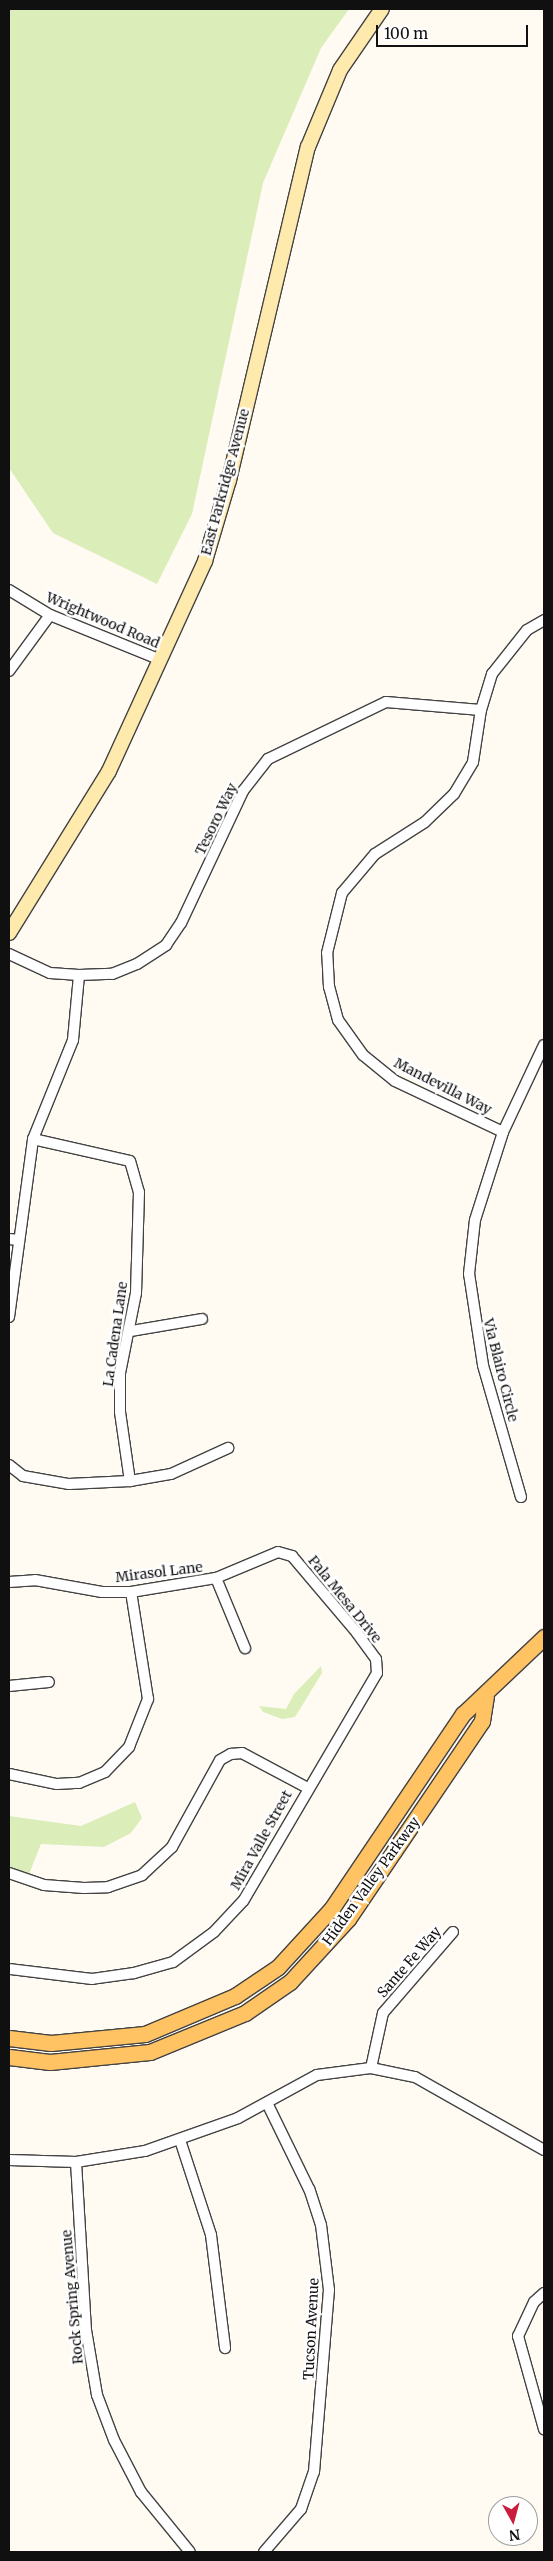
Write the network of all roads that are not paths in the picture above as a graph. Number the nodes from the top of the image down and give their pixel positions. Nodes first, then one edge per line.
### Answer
1 (382, 9) edge
2 (9, 590) edge
3 (50, 615) junction
4 (544, 620) edge
5 (162, 660) junction
6 (9, 671) edge
7 (481, 710) junction
8 (9, 933) edge
9 (9, 954) edge
10 (79, 975) junction
11 (544, 1044) edge
12 (503, 1132) junction
13 (33, 1139) junction
14 (14, 1240) edge
15 (9, 1317) edge
16 (202, 1319) dead end
17 (131, 1332) junction
18 (228, 1448) dead end
19 (9, 1465) edge
20 (130, 1480) junction
21 (521, 1497) dead end
22 (278, 1552) joint
23 (216, 1578) junction
24 (9, 1582) edge
25 (131, 1592) junction
26 (544, 1637) edge
27 (245, 1648) dead end
28 (377, 1674) joint
29 (49, 1682) dead end
30 (9, 1686) edge
31 (486, 1696) junction
32 (9, 1774) edge
33 (306, 1787) junction
34 (9, 1873) edge
35 (453, 1932) dead end
36 (9, 1969) edge
37 (9, 2038) edge
38 (9, 2057) edge
39 (371, 2068) junction
40 (267, 2103) junction
41 (180, 2140) junction
42 (543, 2144) edge
43 (9, 2160) edge
44 (76, 2162) junction
45 (544, 2293) edge
46 (225, 2348) dead end
47 (544, 2429) edge
48 (190, 2552) edge
49 (264, 2552) edge

1 - 5 main road, East Parkridge Avenue
2 - 3 street, Wrightwood Road
3 - 5 street, Wrightwood Road
3 - 6 street
4 - 7 street, Mandevilla Way
5 - 8 main road, East Parkridge Avenue
7 - 10 street, Tesoro Way
7 - 12 street, Mandevilla Way
9 - 10 street, Tesoro Way
10 - 13 street
11 - 12 street, Via Blairo Circle
12 - 21 street, Via Blairo Circle
13 - 14 street
13 - 17 street, La Cadena Lane
14 - 15 street
16 - 17 street
17 - 20 street, La Cadena Lane
18 - 20 street
19 - 20 street
22 - 23 street, Mirasol Lane
22 - 28 street, Pala Mesa Drive
23 - 25 street, Mirasol Lane
23 - 27 street
24 - 25 street, Mirasol Lane
25 - 32 street
26 - 31 main road, Hidden Valley Parkway
28 - 33 street, Mira Valle Street
29 - 30 street
31 - 37 main road, Hidden Valley Parkway
31 - 38 main road, Hidden Valley Parkway
33 - 34 street
33 - 36 street, Mira Valle Street
35 - 39 street, Sante Fe Way
39 - 40 street
39 - 42 street
40 - 41 street
40 - 49 street, Tucson Avenue
41 - 44 street
41 - 46 street
43 - 44 street
44 - 48 street, Rock Spring Avenue
45 - 47 street

